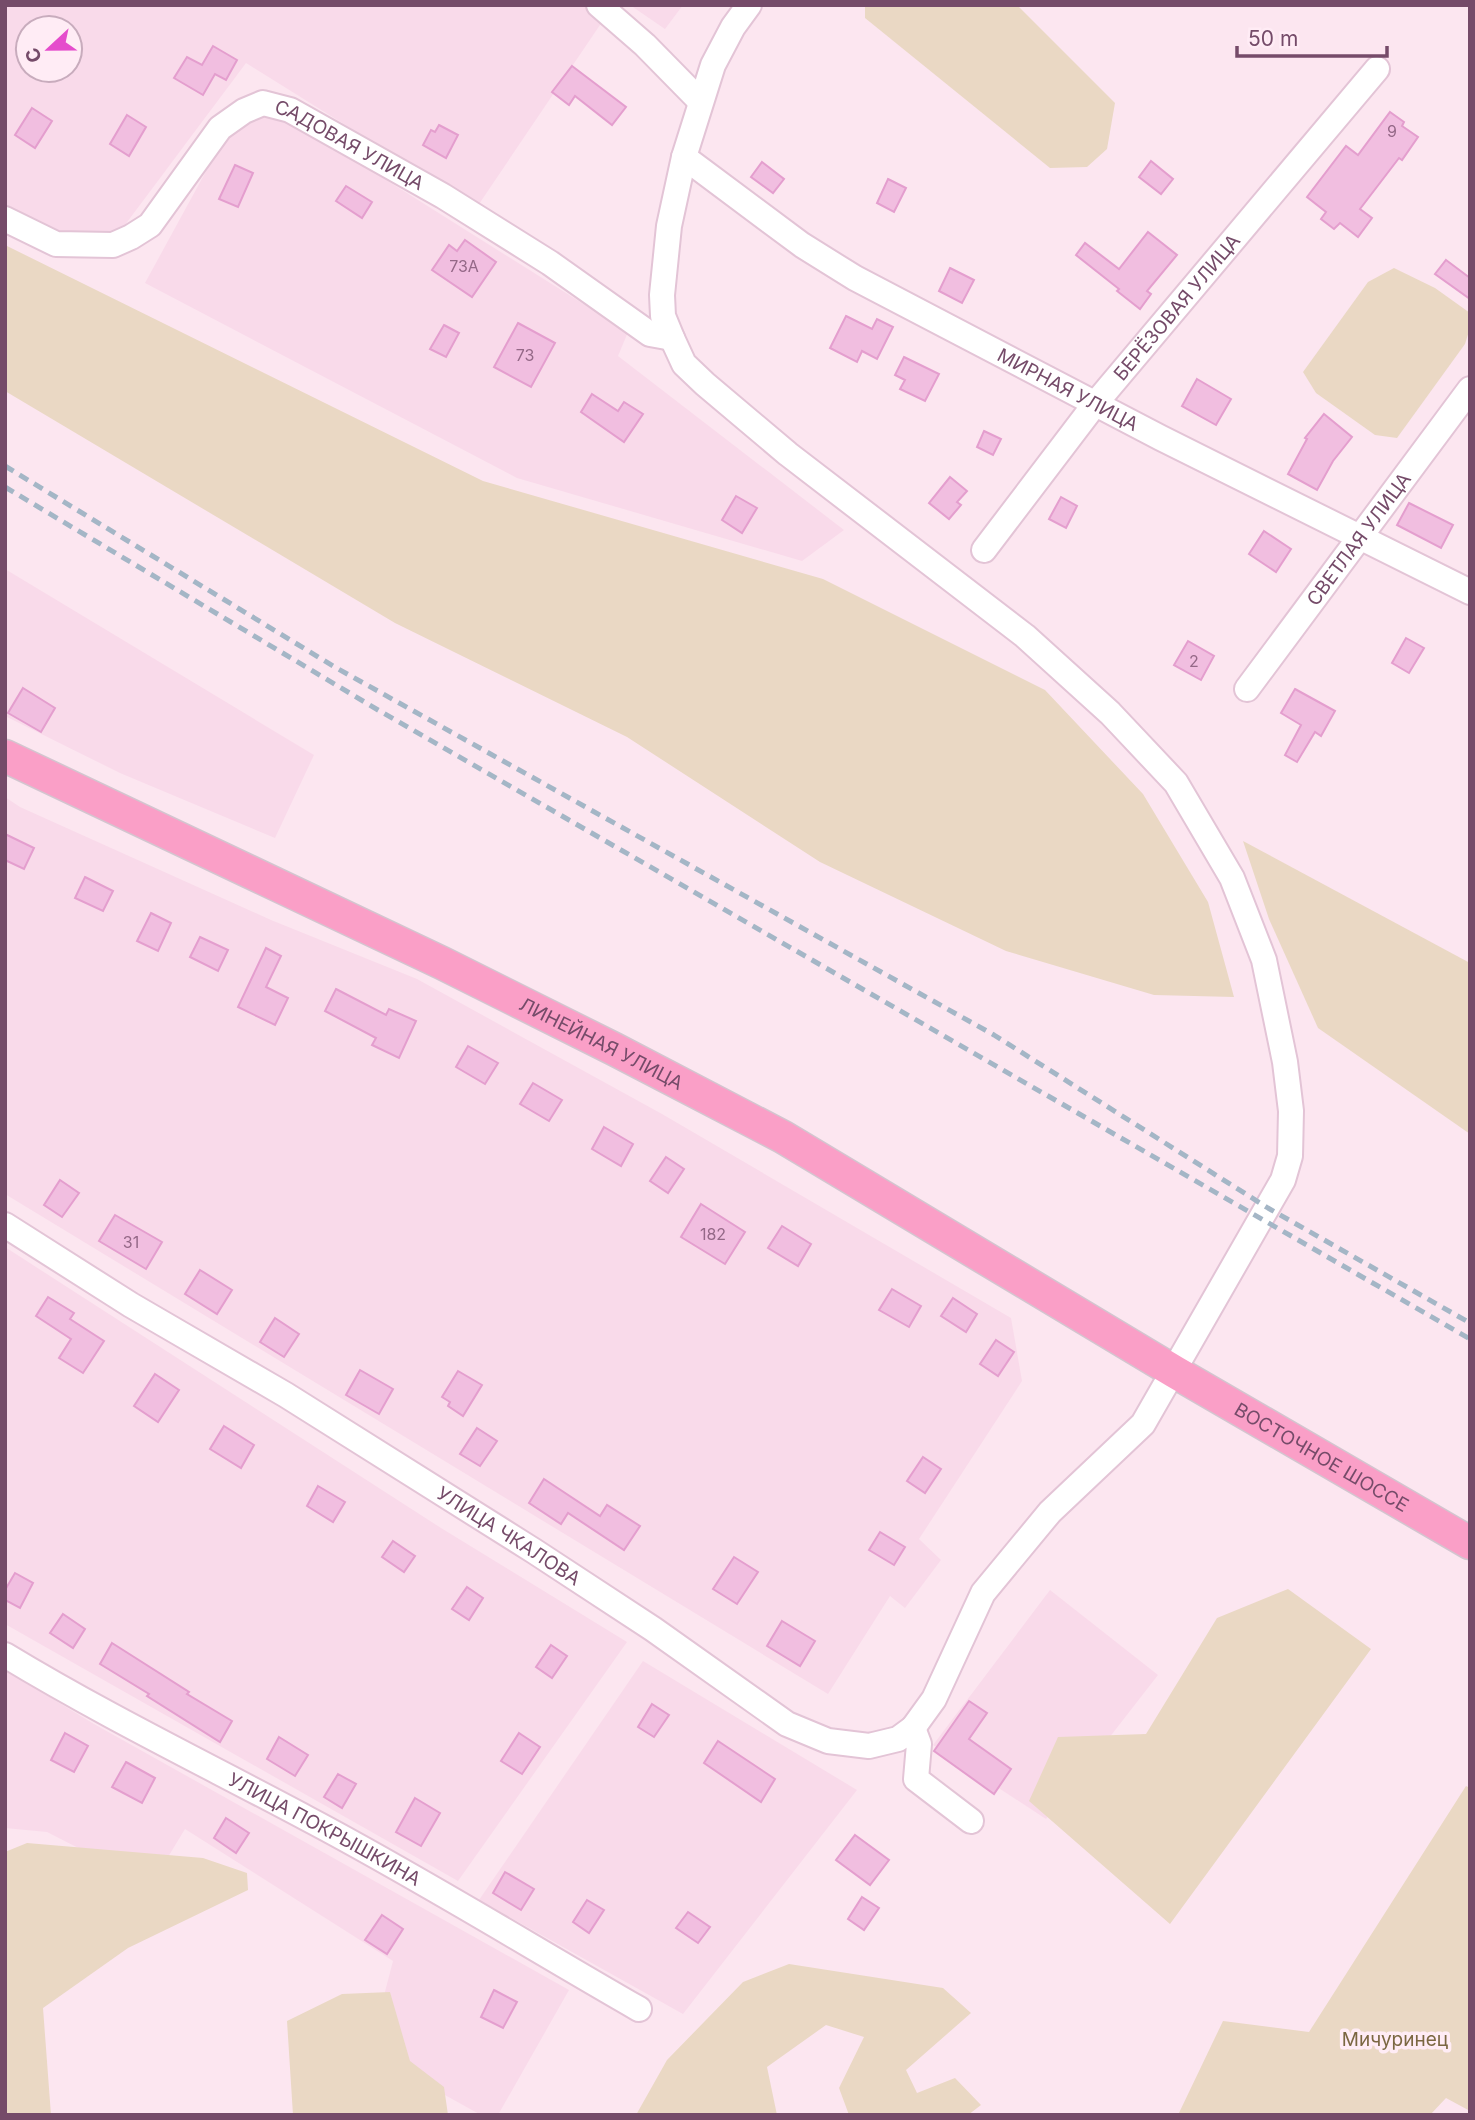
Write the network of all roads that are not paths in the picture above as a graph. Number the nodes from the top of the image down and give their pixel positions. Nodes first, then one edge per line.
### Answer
1 (599, 5) edge
2 (749, 5) edge
3 (1377, 69) dead end
4 (700, 101) junction
5 (684, 157) junction
6 (5, 219) edge
7 (672, 338) junction
8 (1470, 389) edge
9 (1095, 404) junction
10 (1361, 538) junction
11 (984, 550) dead end
12 (1470, 593) edge
13 (1247, 689) dead end
14 (5, 756) edge
15 (5, 1225) edge
16 (1175, 1372) junction
17 (1470, 1543) edge
18 (5, 1655) edge
19 (914, 1728) junction
20 (971, 1821) dead end
21 (639, 2009) dead end

1 - 4 street
2 - 4 street
3 - 9 street, БЕРЁЗОВАЯ УЛИЦА
4 - 5 street
5 - 7 street
5 - 9 street, МИРНАЯ УЛИЦА
6 - 7 street, САДОВАЯ УЛИЦА
7 - 16 street
8 - 10 street, СВЕТЛАЯ УЛИЦА
9 - 10 street, МИРНАЯ УЛИЦА
9 - 11 street, БЕРЁЗОВАЯ УЛИЦА
10 - 12 street, МИРНАЯ УЛИЦА
10 - 13 street, СВЕТЛАЯ УЛИЦА
14 - 16 main road, ЛИНЕЙНАЯ УЛИЦА
15 - 19 street, УЛИЦА ЧКАЛОВА
16 - 17 main road, ВОСТОЧНОЕ ШОССЕ
16 - 19 street
18 - 21 street, УЛИЦА ПОКРЫШКИНА
19 - 20 street

